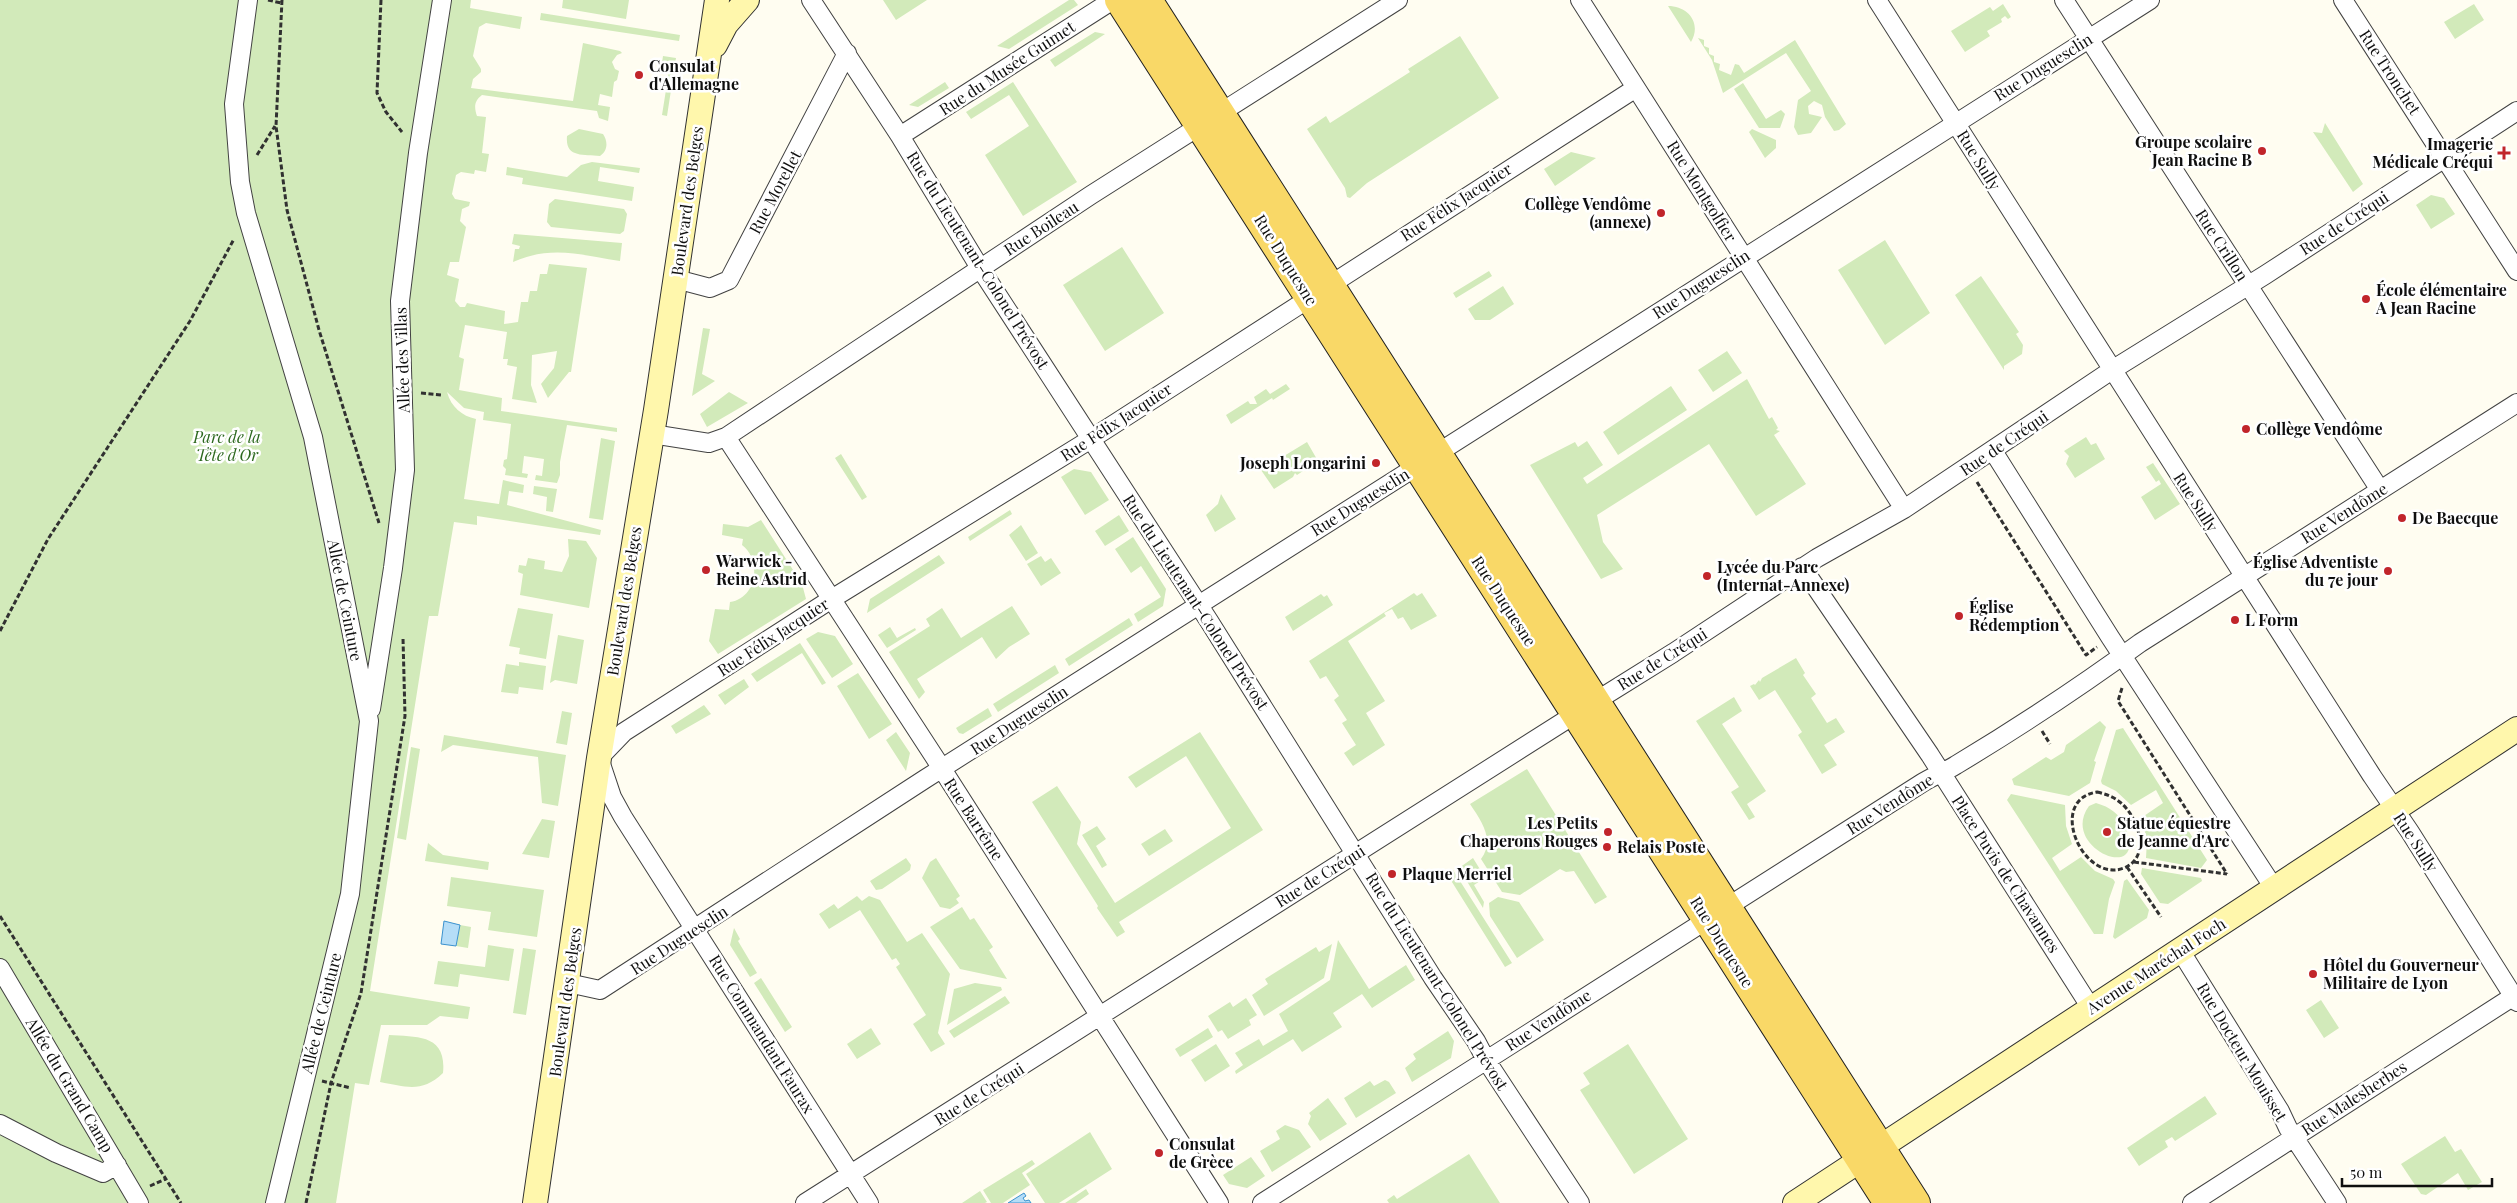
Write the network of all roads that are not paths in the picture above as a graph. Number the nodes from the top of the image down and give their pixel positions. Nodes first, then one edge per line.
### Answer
1 (248, 0) edge
2 (442, 0) edge
3 (717, 0) edge
4 (747, 0) edge
5 (811, 0) edge
6 (1113, 0) edge
7 (1120, 0) edge
8 (1148, 0) edge
9 (1398, 0) edge
10 (1580, 0) edge
11 (1877, 0) edge
12 (2064, 0) edge
13 (2150, 0) edge
14 (2343, 0) edge
15 (2088, 39) junction
16 (847, 54) junction
17 (708, 58) junction
18 (1636, 88) junction
19 (2517, 112) edge
20 (1210, 120) junction
21 (1955, 122) junction
22 (900, 136) junction
23 (2445, 157) junction
24 (1743, 257) junction
25 (980, 268) junction
26 (2517, 271) edge
27 (676, 278) junction
28 (2247, 285) junction
29 (1320, 291) junction
30 (2112, 370) junction
31 (2517, 403) edge
32 (652, 434) junction
33 (726, 437) junction
34 (1091, 439) junction
35 (1993, 451) junction
36 (1427, 459) junction
37 (2380, 490) junction
38 (1904, 509) junction
39 (1802, 568) junction
40 (2244, 576) junction
41 (830, 600) junction
42 (1198, 605) junction
43 (2122, 655) junction
44 (1586, 707) junction
45 (370, 721) junction
46 (2517, 729) edge
47 (599, 758) junction
48 (942, 769) junction
49 (1941, 773) junction
50 (2394, 809) junction
51 (1356, 854) junction
52 (2274, 888) junction
53 (1717, 912) junction
54 (696, 929) junction
55 (2180, 950) junction
56 (0, 968) edge
57 (568, 983) junction
58 (2516, 998) edge
59 (2092, 1008) junction
60 (1100, 1016) junction
61 (1486, 1060) junction
62 (0, 1124) edge
63 (2294, 1137) junction
64 (1870, 1153) junction
65 (117, 1165) junction
66 (850, 1174) junction
67 (139, 1203) edge
68 (275, 1203) edge
69 (535, 1203) edge
70 (805, 1203) edge
71 (869, 1203) edge
72 (1219, 1203) edge
73 (1262, 1203) edge
74 (1580, 1203) edge
75 (1795, 1203) edge
76 (1888, 1203) edge
77 (1916, 1203) edge
78 (2192, 1203) edge
79 (2337, 1203) edge

1 - 45 street, Allée de Ceinture
2 - 45 street, Allée des Villas
3 - 17 main road, Boulevard des Belges
4 - 17 main road
5 - 16 street, Rue du Lieutenant-Colonel Prévost
6 - 22 street, Rue du Musée Guimet
7 - 20 main road, Rue Duquesne
8 - 20 main road, Rue Duquesne
9 - 20 street, Rue Boileau
10 - 18 street, Rue Montgolfier
11 - 21 street, Rue Sully
12 - 15 street, Rue Crillon
13 - 15 street, Rue Duguesclin
14 - 23 street, Rue Tronchet
15 - 21 street, Rue Duguesclin
15 - 28 street, Rue Crillon
16 - 22 street, Rue du Lieutenant-Colonel Prévost
16 - 27 street, Rue Morellet
17 - 27 main road, Boulevard des Belges
18 - 24 street, Rue Montgolfier
18 - 29 street, Rue Félix Jacquier
19 - 23 street, Rue de Créqui
20 - 25 street, Rue Boileau
20 - 29 main road, Rue Duquesne
21 - 24 street, Rue Duguesclin
21 - 30 street, Rue Sully
22 - 25 street, Rue du Lieutenant-Colonel Prévost
23 - 26 street, Rue Tronchet
23 - 28 street, Rue de Créqui
24 - 36 street, Rue Duguesclin
24 - 38 street, Rue Montgolfier
25 - 33 street, Rue Boileau
25 - 34 street, Rue du Lieutenant-Colonel Prévost
27 - 32 main road, Boulevard des Belges
28 - 30 street, Rue de Créqui
28 - 37 street, Rue Crillon
29 - 34 street, Rue Félix Jacquier
29 - 36 main road, Rue Duquesne
30 - 35 street, Rue de Créqui
30 - 40 street, Rue Sully
31 - 37 street, Rue Vendôme
32 - 33 street, Rue Boileau
32 - 47 main road, Boulevard des Belges
33 - 41 street, Rue Barrême
34 - 41 street, Rue Félix Jacquier
34 - 42 street, Rue du Lieutenant-Colonel Prévost
35 - 38 street, Rue de Créqui
35 - 43 street
36 - 42 street, Rue Duguesclin
36 - 44 main road, Rue Duquesne
37 - 40 street, Rue Vendôme
38 - 39 street, Rue de Créqui
39 - 44 street, Rue de Créqui
39 - 49 street, Place Puvis de Chavannes
40 - 43 street, Rue Vendôme
40 - 50 street, Rue Sully
41 - 47 street, Rue Félix Jacquier
41 - 48 street, Rue Barrême
42 - 48 street, Rue Duguesclin
42 - 51 street, Rue du Lieutenant-Colonel Prévost
43 - 49 street, Rue Vendôme
43 - 52 street
44 - 51 street, Rue de Créqui
44 - 53 main road, Rue Duquesne
45 - 68 street, Allée de Ceinture
46 - 50 main road, Avenue Maréchal Foch
47 - 54 street, Rue Commandant Faurax
47 - 57 main road, Boulevard des Belges
48 - 54 street, Rue Duguesclin
48 - 60 street, Rue Barrême
49 - 53 street, Rue Vendôme
49 - 59 street, Place Puvis de Chavannes
50 - 52 main road, Avenue Maréchal Foch
50 - 58 street, Rue Sully
51 - 60 street, Rue de Créqui
51 - 61 street, Rue du Lieutenant-Colonel Prévost
52 - 55 main road, Avenue Maréchal Foch
53 - 61 street, Rue Vendôme
53 - 64 main road, Rue Duquesne
54 - 57 street, Rue Duguesclin
54 - 66 street, Rue Commandant Faurax
55 - 59 main road, Avenue Maréchal Foch
55 - 63 street, Rue Docteur Mouisset
56 - 65 street, Allée du Grand Camp
57 - 69 main road, Boulevard des Belges
58 - 63 street, Rue Malesherbes
59 - 64 main road, Avenue Maréchal Foch
60 - 66 street, Rue de Créqui
60 - 72 street, Rue Barrême
61 - 73 street, Rue Vendôme
61 - 74 street, Rue du Lieutenant-Colonel Prévost
62 - 65 street
63 - 78 street, Rue Malesherbes
63 - 79 street, Rue Docteur Mouisset
64 - 75 main road, Avenue Maréchal Foch
64 - 76 main road, Rue Duquesne
64 - 77 main road, Rue Duquesne
65 - 67 street, Allée du Grand Camp
66 - 70 street, Rue de Créqui
66 - 71 street, Rue Commandant Faurax

